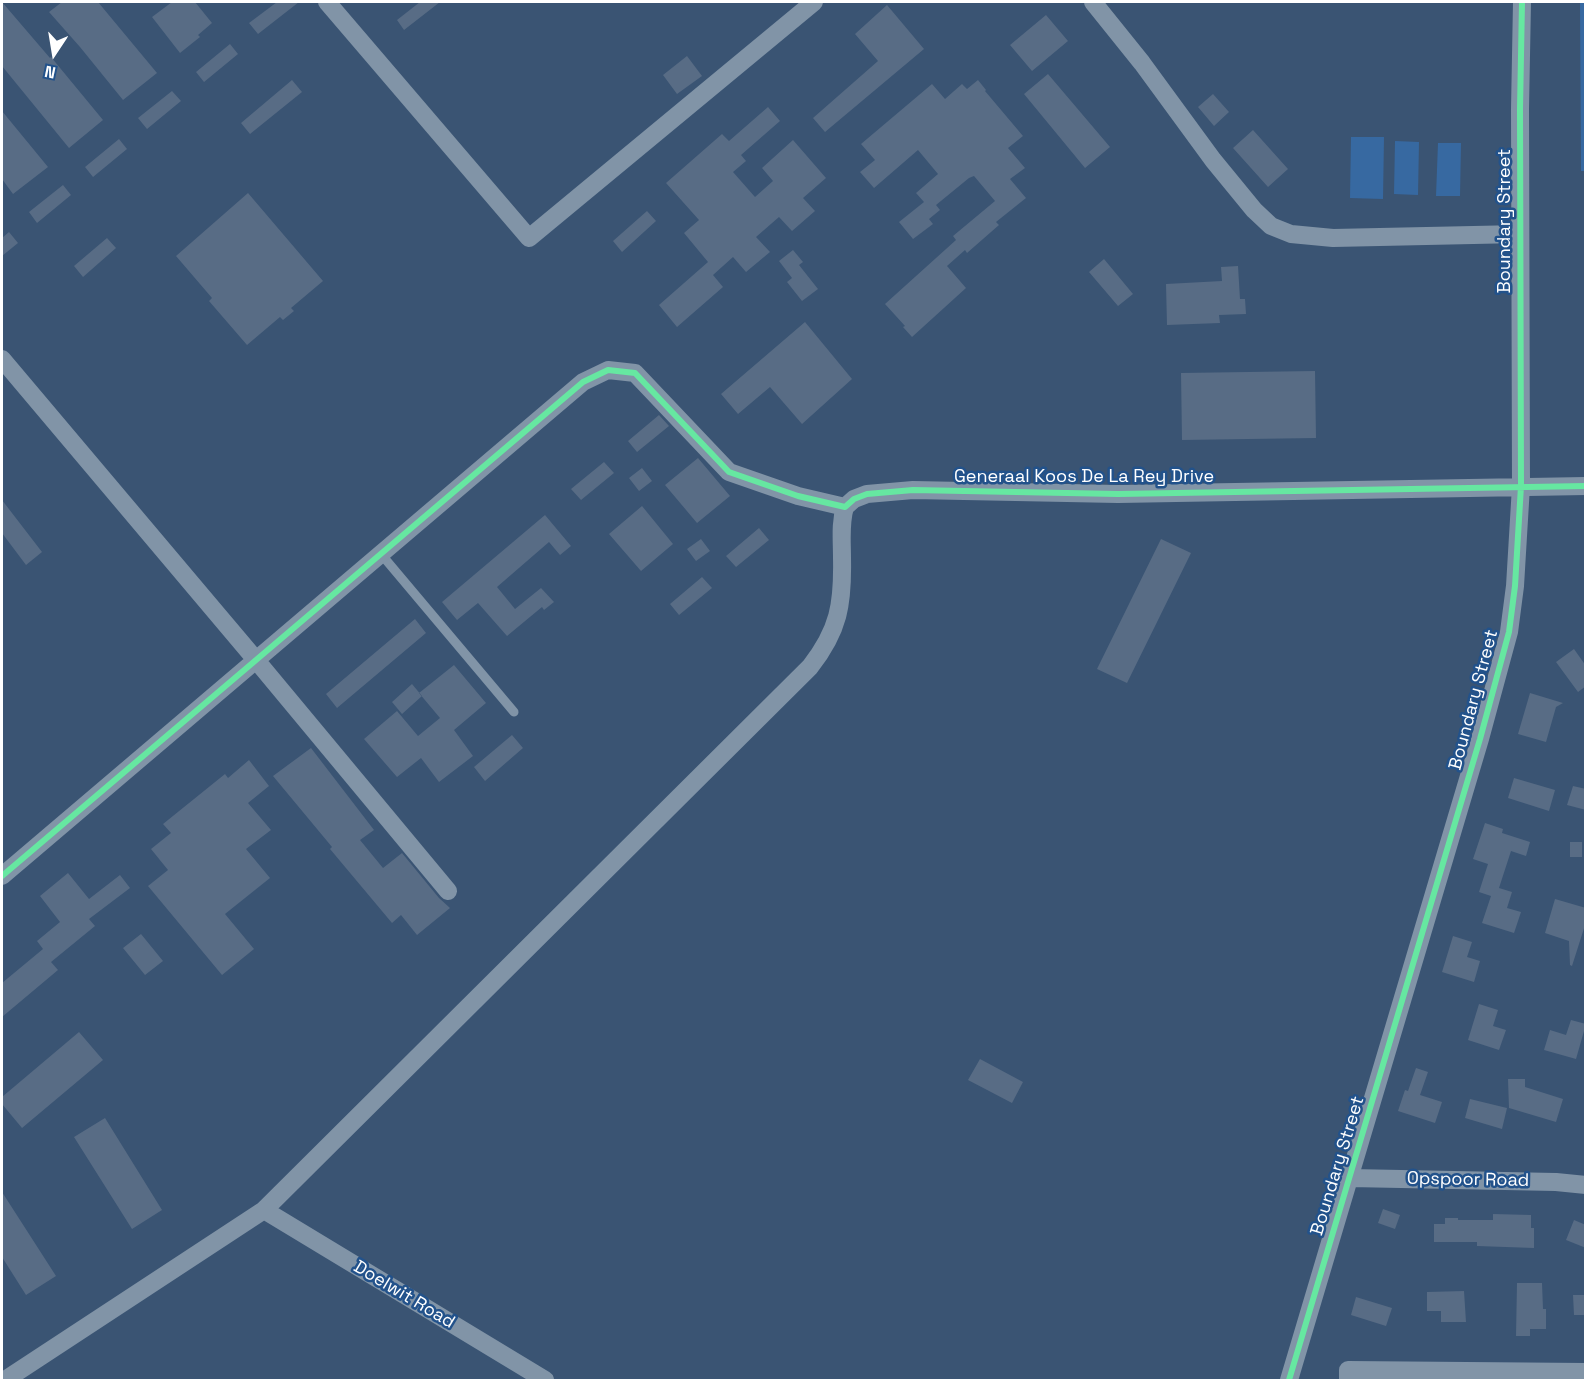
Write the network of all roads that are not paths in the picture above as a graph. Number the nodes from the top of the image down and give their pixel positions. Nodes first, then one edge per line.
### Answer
1 (327, 2) edge
2 (814, 2) edge
3 (1093, 2) edge
4 (1522, 2) edge
5 (1521, 234) junction
6 (2, 359) edge
7 (1521, 486) junction
8 (1586, 486) edge
9 (845, 507) junction
10 (381, 554) junction
11 (256, 660) junction
12 (514, 712) dead end
13 (2, 876) edge
14 (448, 891) dead end
15 (1350, 1178) junction
16 (1586, 1185) edge
17 (264, 1210) junction
18 (1586, 1372) edge
19 (1348, 1375) edge
20 (1551, 1376) edge
21 (5, 1380) edge
22 (545, 1380) edge
23 (1288, 1380) edge

1 - 2 street
3 - 5 street
4 - 5 street, Boundary Street
5 - 7 street, Boundary Street
6 - 11 street
7 - 8 street, Generaal Koos De La Rey Drive
7 - 9 street, Generaal Koos De La Rey Drive
7 - 15 street, Boundary Street
9 - 10 street
9 - 17 street
10 - 11 street
10 - 12 lane
11 - 13 street
11 - 14 street
15 - 16 street, Opspoor Road
15 - 23 street, Boundary Street
17 - 21 street
17 - 22 street, Doelwit Road
18 - 20 street
19 - 20 street

